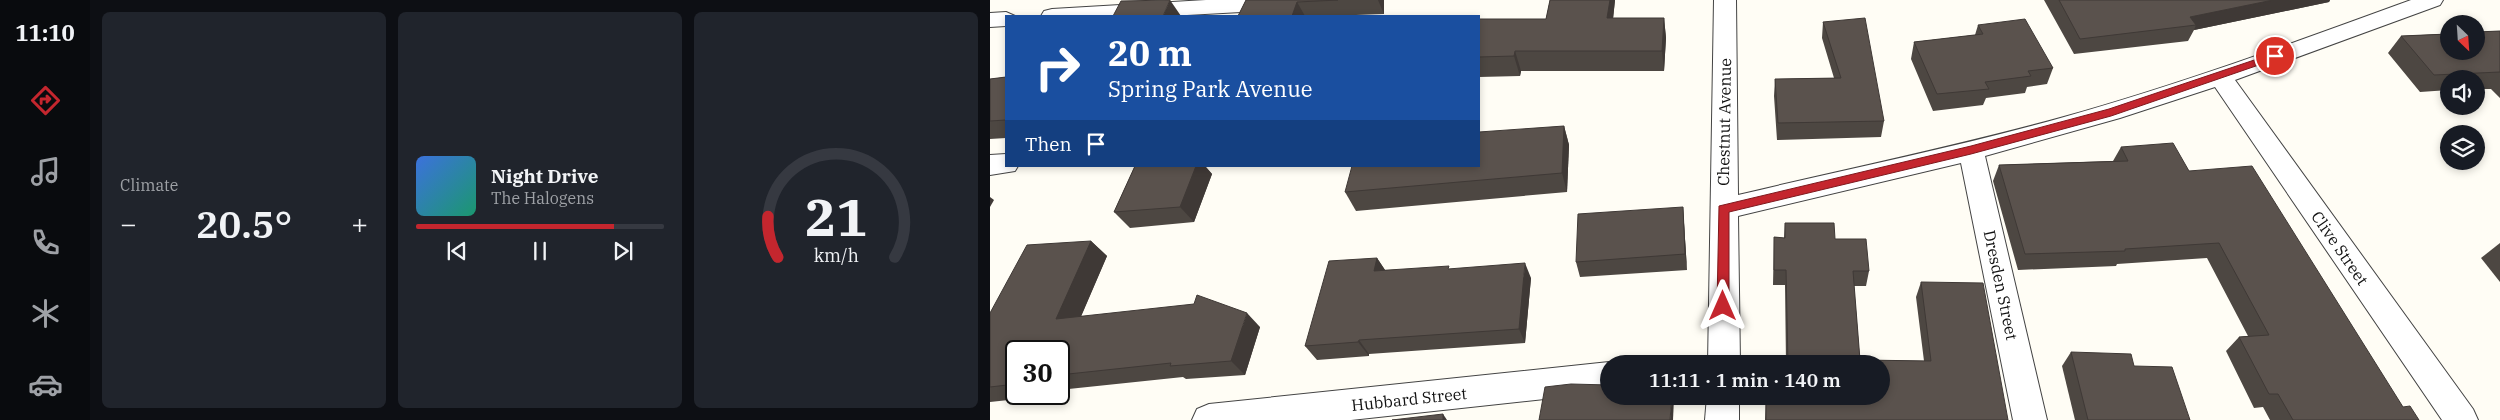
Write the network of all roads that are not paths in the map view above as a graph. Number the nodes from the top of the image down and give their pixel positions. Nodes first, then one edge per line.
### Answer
1 (997, 0) edge
2 (1725, 0) edge
3 (2432, 0) edge
4 (2397, 5) edge
5 (1241, 6) edge
6 (990, 9) edge
7 (1071, 15) edge
8 (1005, 19) edge
9 (990, 20) edge
10 (2220, 76) junction
11 (1971, 150) junction
12 (1005, 164) edge
13 (990, 166) edge
14 (1723, 209) junction
15 (1724, 355) edge
16 (1600, 379) edge
17 (1723, 405) edge
18 (1209, 420) edge
19 (1722, 420) edge
20 (2030, 420) edge
21 (2461, 420) edge

1 - 6 street
2 - 14 street, Chestnut Avenue
3 - 4 street
4 - 10 street
5 - 7 street
8 - 9 street
10 - 11 street
10 - 21 street, Clive Street
11 - 14 street
11 - 20 street, Dresden Street
12 - 13 street
14 - 15 street, Chestnut Avenue
16 - 18 street, Hubbard Street
17 - 19 street

